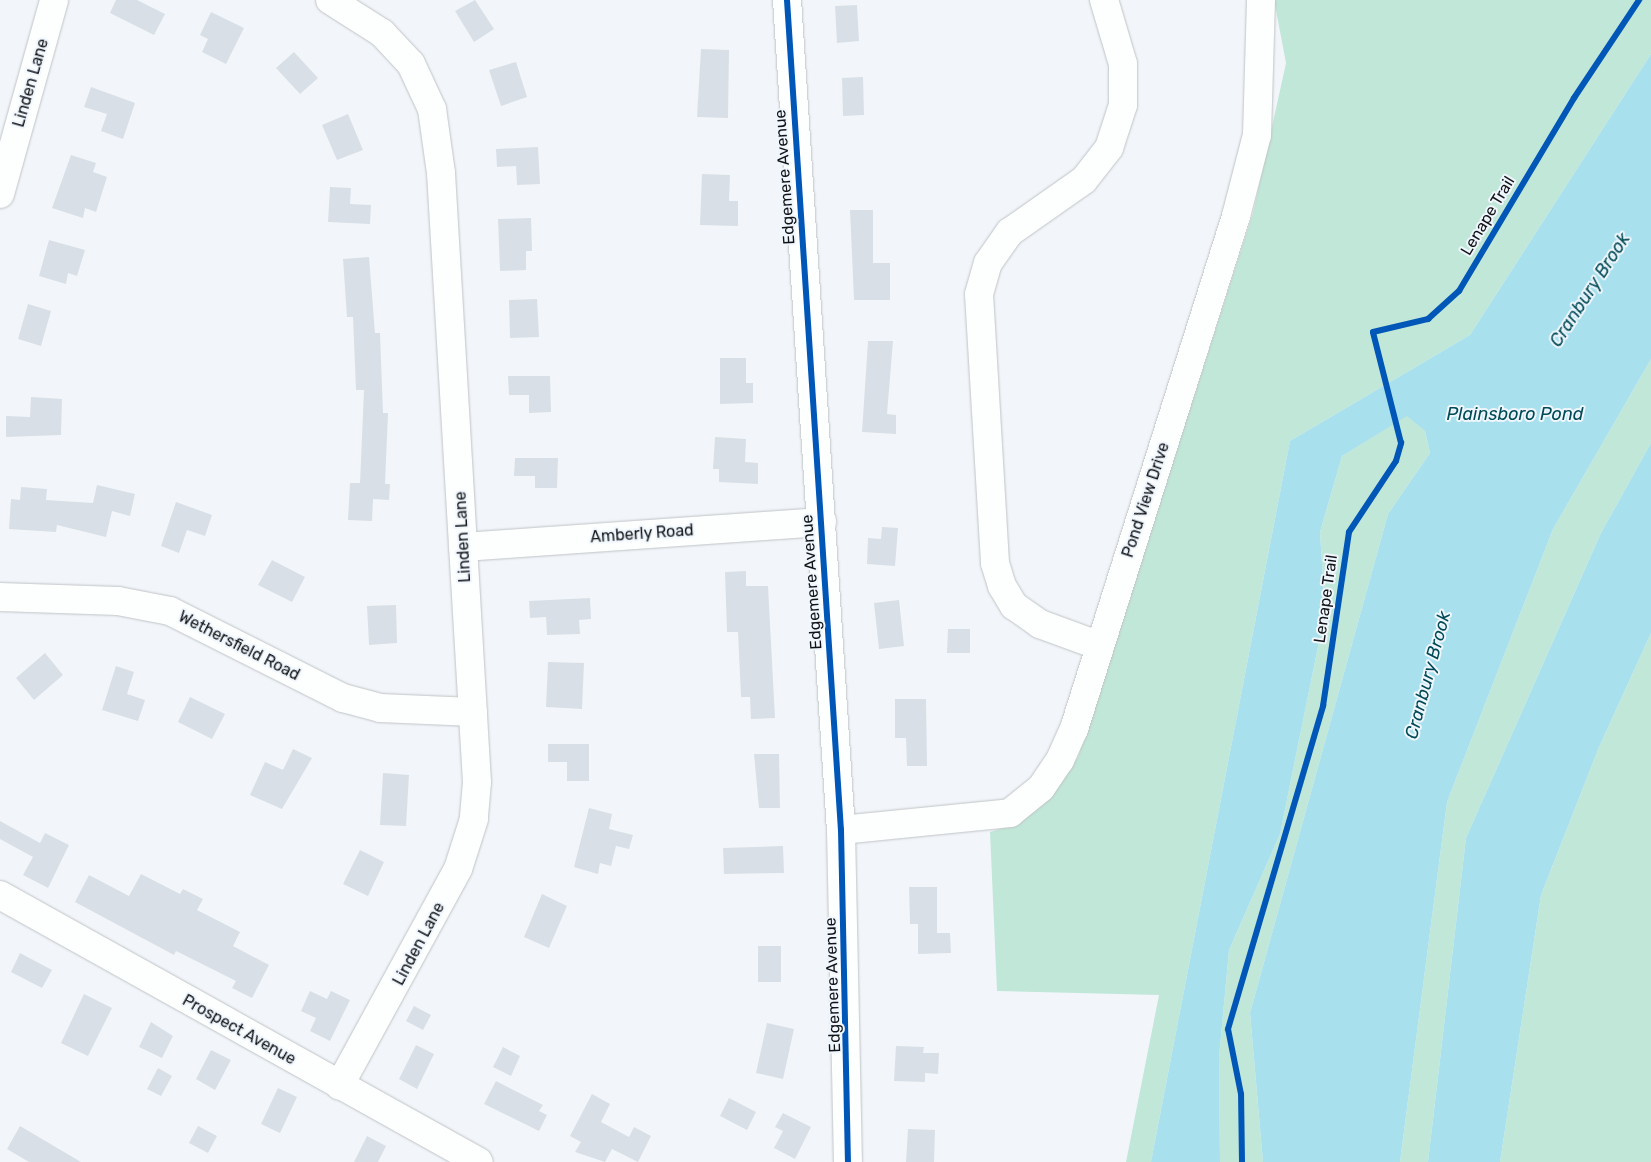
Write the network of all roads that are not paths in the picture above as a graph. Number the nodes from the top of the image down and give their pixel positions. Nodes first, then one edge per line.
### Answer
1 (54, 0) edge
2 (330, 0) edge
3 (787, 0) edge
4 (1104, 0) edge
5 (1262, 0) edge
6 (0, 194) edge
7 (822, 522) junction
8 (463, 547) junction
9 (0, 597) edge
10 (1100, 646) junction
11 (473, 712) junction
12 (842, 830) junction
13 (0, 895) edge
14 (339, 1086) junction
15 (479, 1162) edge
16 (848, 1162) edge

1 - 6 street, Linden Lane
2 - 8 street, Linden Lane
3 - 7 street, Edgemere Avenue
4 - 10 street
5 - 10 street, Pond View Drive
7 - 8 street, Amberly Road
7 - 12 street, Edgemere Avenue
8 - 11 street, Linden Lane
9 - 11 street, Wethersfield Road
10 - 12 street, Pond View Drive
11 - 14 street, Linden Lane
12 - 16 street, Edgemere Avenue
13 - 14 street, Prospect Avenue
14 - 15 street, Prospect Avenue

